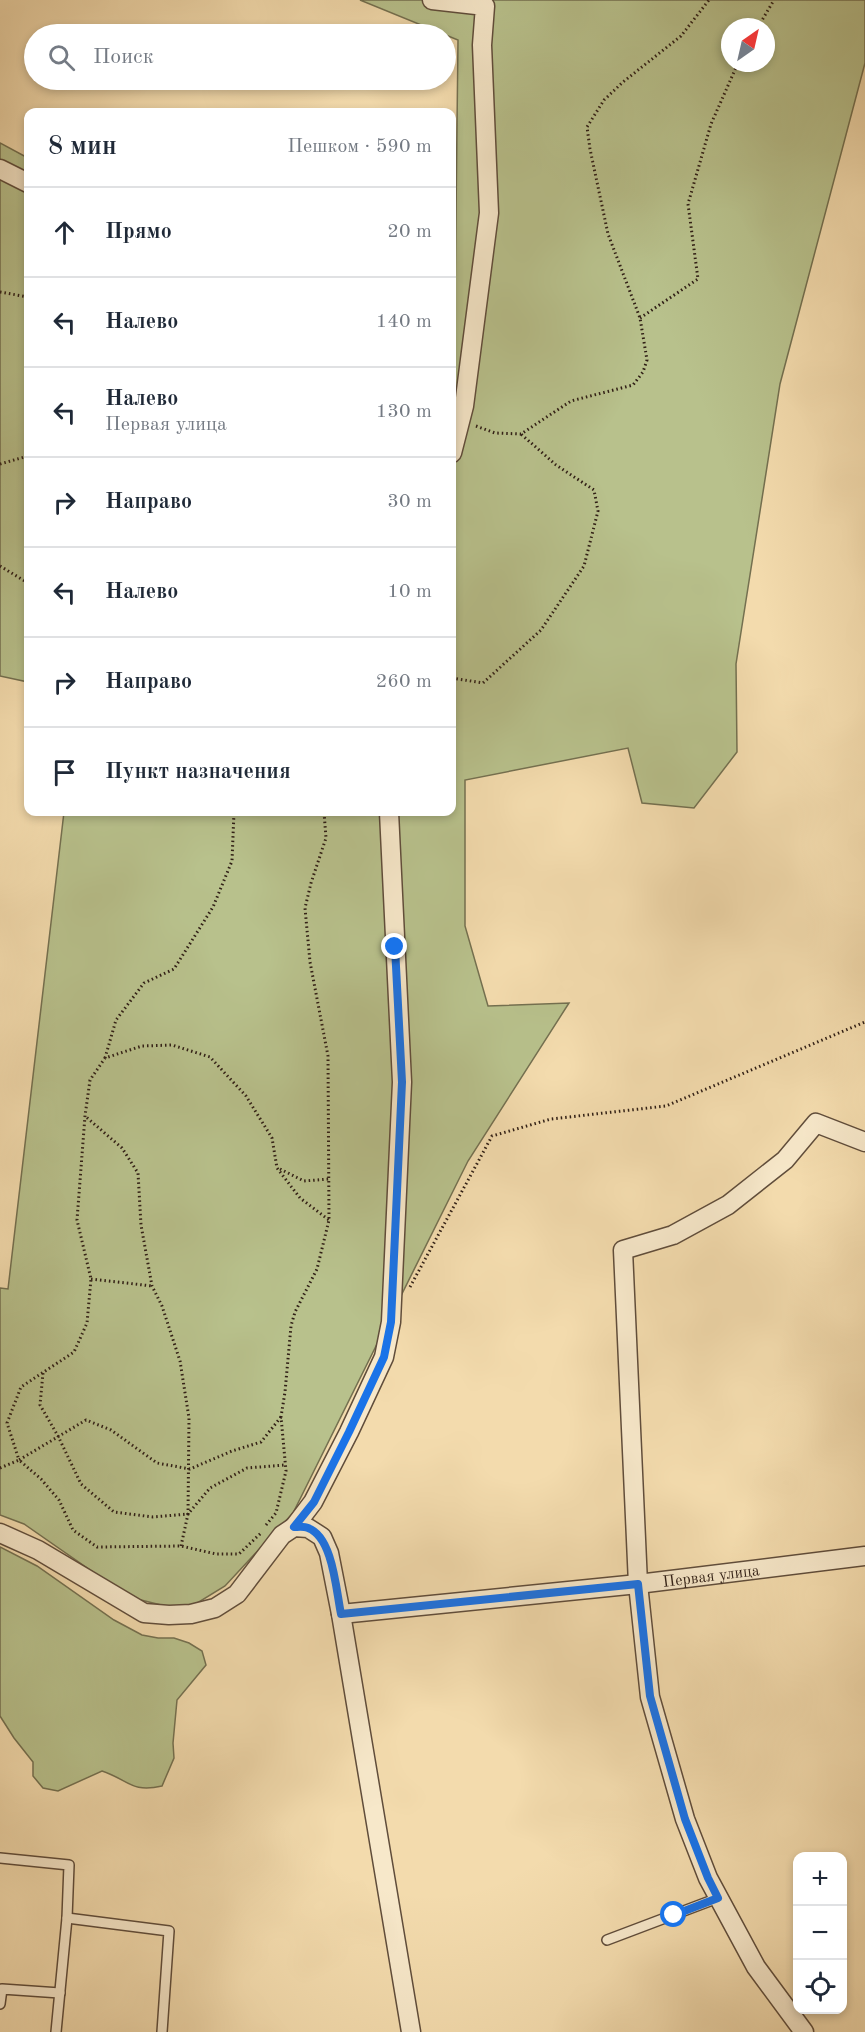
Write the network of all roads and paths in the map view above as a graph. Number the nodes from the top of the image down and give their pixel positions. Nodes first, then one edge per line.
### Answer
1 (432, 0) edge
2 (709, 0) edge
3 (774, 0) edge
4 (487, 3) edge
5 (763, 18) edge
6 (734, 72) edge
7 (0, 169) edge
8 (24, 181) edge
9 (0, 292) edge
10 (24, 296) edge
11 (640, 318) junction
12 (456, 418) edge
13 (521, 434) junction
14 (24, 457) edge
15 (0, 464) edge
16 (1, 566) edge
17 (24, 580) edge
18 (456, 679) edge
19 (234, 816) edge
20 (324, 816) edge
21 (388, 816) edge
22 (865, 1022) edge
23 (105, 1058) junction
24 (85, 1116) junction
25 (865, 1143) edge
26 (277, 1168) junction
27 (329, 1179) junction
28 (329, 1220) junction
29 (91, 1279) junction
30 (153, 1286) junction
31 (407, 1291) dead end
32 (43, 1373) junction
33 (281, 1418) junction
34 (58, 1436) junction
35 (19, 1460) junction
36 (285, 1465) junction
37 (0, 1468) edge
38 (190, 1469) junction
39 (188, 1514) junction
40 (294, 1527) junction
41 (0, 1533) edge
42 (181, 1546) junction
43 (865, 1556) edge
44 (638, 1584) junction
45 (341, 1614) junction
46 (0, 1858) edge
47 (718, 1898) junction
48 (67, 1918) junction
49 (607, 1940) dead end
50 (60, 1993) junction
51 (0, 2004) edge
52 (57, 2032) edge
53 (162, 2032) edge
54 (411, 2032) edge
55 (804, 2032) edge

1 - 4 street
2 - 11 path
3 - 5 path
4 - 12 street
6 - 11 path
7 - 8 street
9 - 10 path
11 - 13 path
12 - 13 path
13 - 18 path
14 - 15 path
16 - 17 path
19 - 23 path
20 - 27 path
21 - 40 street
22 - 31 path
23 - 24 path
23 - 26 path
24 - 29 path
24 - 30 path
25 - 44 street
26 - 27 path
26 - 28 path
27 - 28 path
28 - 33 path
29 - 30 path
29 - 32 path
30 - 38 path
32 - 34 path
32 - 35 path
33 - 36 path
33 - 38 path
34 - 35 path
34 - 38 path
34 - 39 path
35 - 37 path
35 - 42 path
36 - 39 path
36 - 42 path
38 - 39 path
39 - 42 path
40 - 41 street
40 - 45 street
43 - 44 street, Первая улица
44 - 45 street, Первая улица
44 - 47 street
45 - 54 street
46 - 48 lane
47 - 49 lane
47 - 55 street
48 - 50 lane
48 - 53 lane
50 - 51 lane
50 - 52 lane

